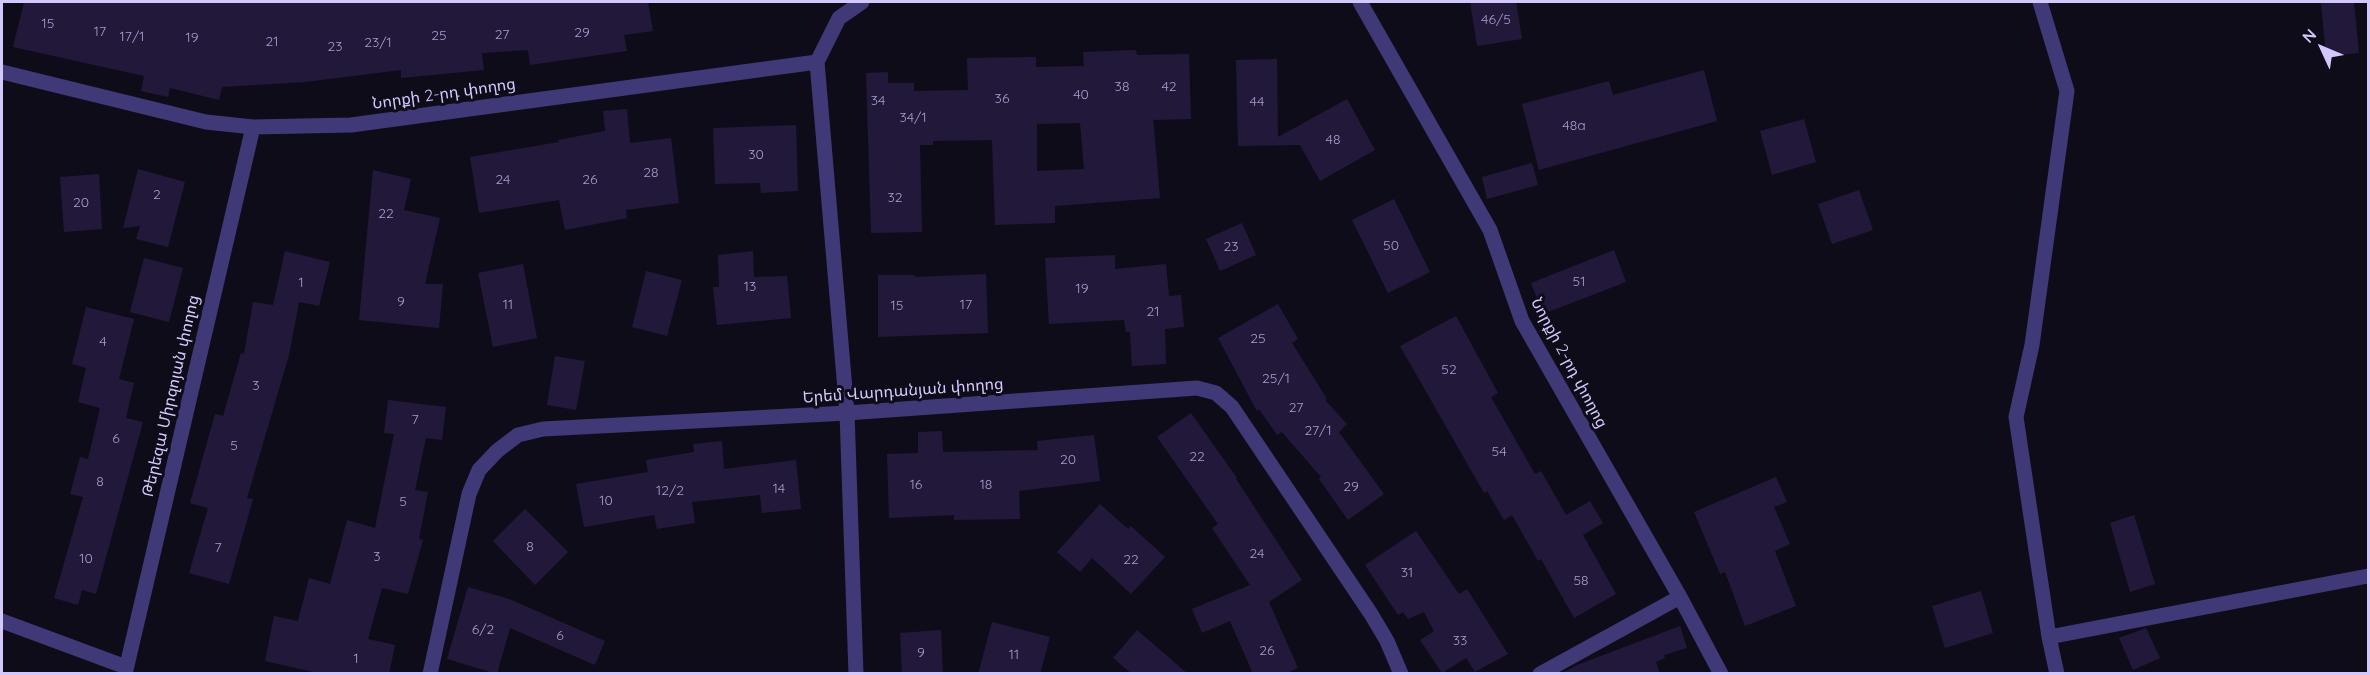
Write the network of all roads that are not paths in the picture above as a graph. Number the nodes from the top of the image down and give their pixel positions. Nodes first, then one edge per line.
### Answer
1 (862, 2) edge
2 (1360, 2) edge
3 (2040, 2) edge
4 (817, 62) junction
5 (2, 72) edge
6 (253, 127) junction
7 (848, 413) junction
8 (2368, 576) edge
9 (1680, 597) junction
10 (2, 621) edge
11 (2049, 637) junction
12 (126, 670) edge
13 (430, 674) edge
14 (856, 674) edge
15 (1401, 674) edge
16 (1540, 674) edge
17 (1721, 674) edge
18 (2057, 674) edge

1 - 4 street
2 - 9 street, Նորքի 2-րդ փողոց
3 - 11 street
4 - 6 street, Նորքի 2-րդ փողոց
4 - 7 street
5 - 6 street, Նորքի 2-րդ փողոց
6 - 12 street, Թերեզա Միրզոյան փողոց
7 - 13 street, Երեմ Վարդանյան փողոց
7 - 14 street
7 - 15 street, Երեմ Վարդանյան փողոց
8 - 11 street
9 - 16 street
9 - 17 street, Նորքի 2-րդ փողոց
10 - 12 street
11 - 18 street

